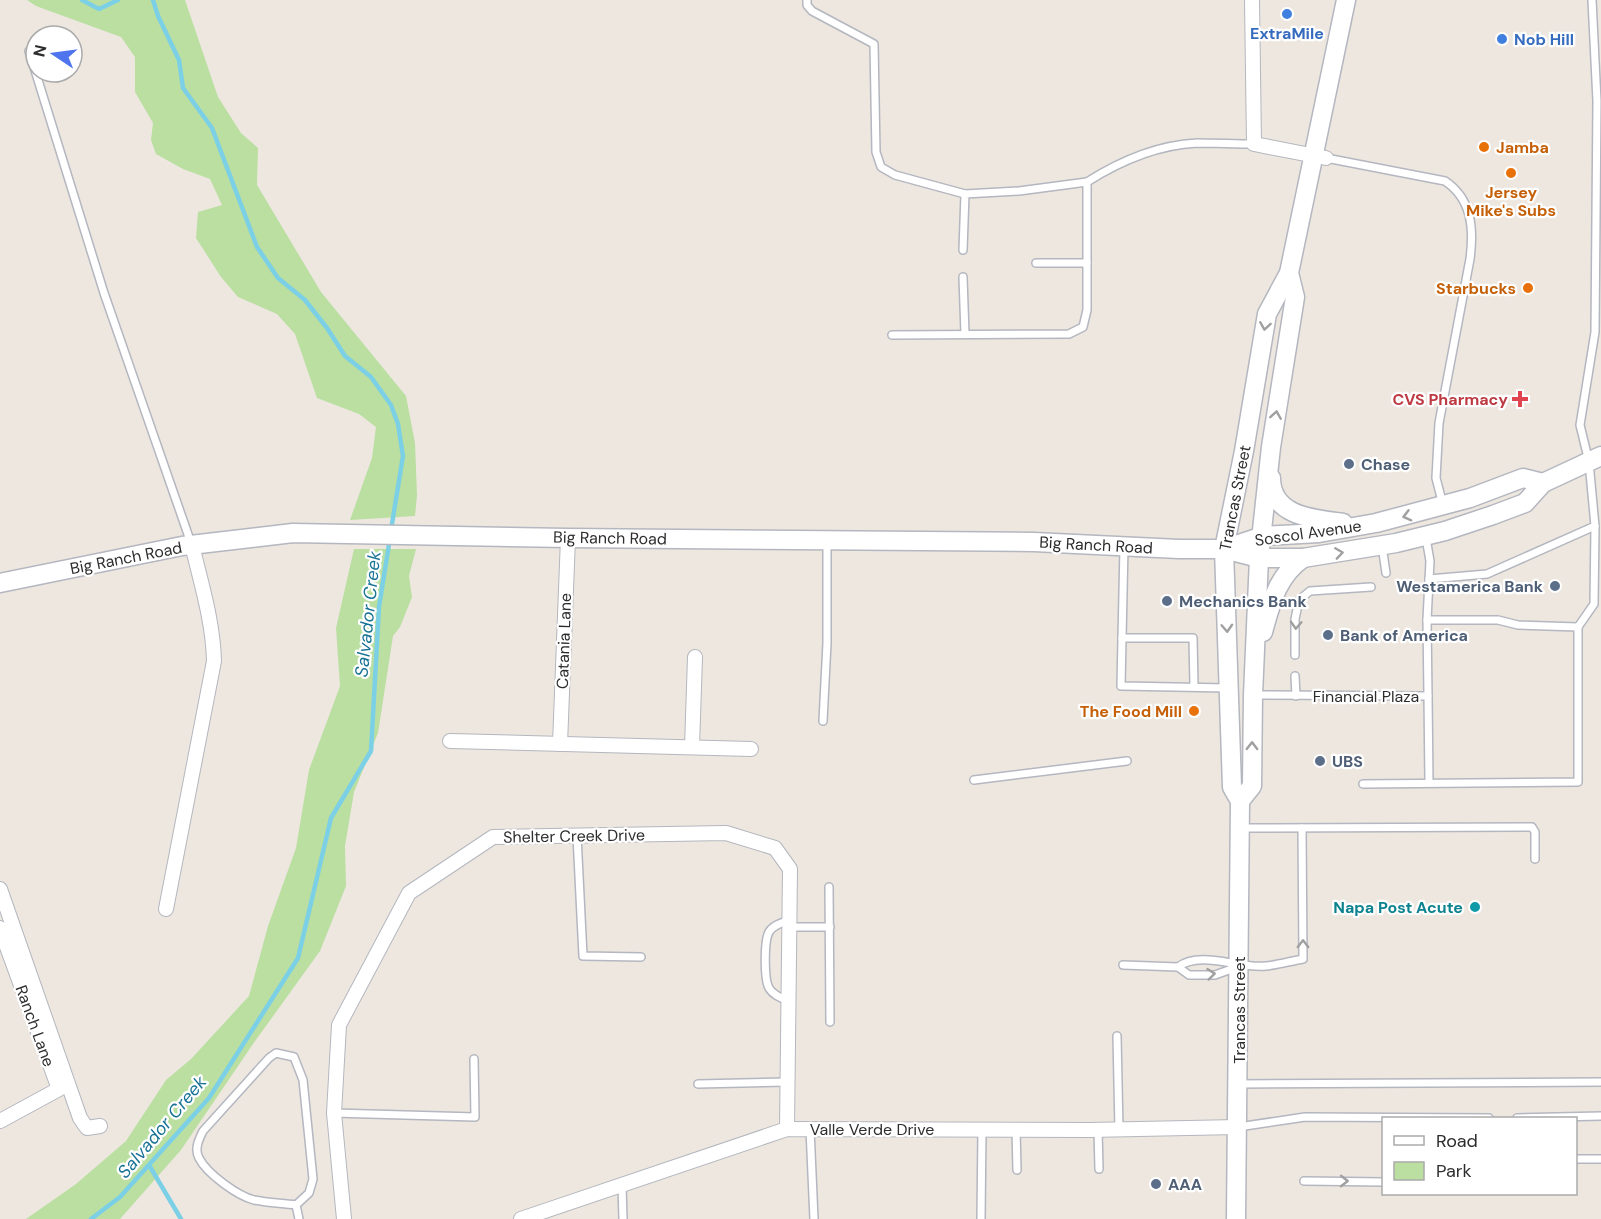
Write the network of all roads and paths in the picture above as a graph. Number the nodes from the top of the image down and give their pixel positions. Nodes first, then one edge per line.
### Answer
1 (807, 0) edge
2 (1252, 0) edge
3 (1346, 0) edge
4 (1592, 0) edge
5 (39, 84) edge
6 (1254, 144) junction
7 (1320, 157) junction
8 (1087, 182) junction
9 (965, 194) junction
10 (963, 250) dead end
11 (1036, 263) dead end
12 (1087, 263) junction
13 (1289, 273) junction
14 (963, 277) dead end
15 (965, 334) junction
16 (892, 335) dead end
17 (1271, 447) junction
18 (1595, 459) edge
19 (1543, 483) junction
20 (1503, 487) junction
21 (1443, 506) junction
22 (1363, 526) junction
23 (1595, 526) junction
24 (1263, 536) junction
25 (1425, 536) junction
26 (568, 538) junction
27 (827, 541) junction
28 (192, 545) junction
29 (1382, 546) junction
30 (1124, 547) junction
31 (1224, 549) junction
32 (1259, 558) junction
33 (1303, 558) junction
34 (1386, 573) dead end
35 (1429, 579) junction
36 (0, 583) edge
37 (1371, 587) dead end
38 (1427, 620) junction
39 (1578, 627) junction
40 (1122, 638) junction
41 (1295, 655) dead end
42 (695, 657) dead end
43 (1295, 676) dead end
44 (1194, 686) junction
45 (1230, 688) junction
46 (1252, 695) junction
47 (1296, 696) junction
48 (1428, 696) junction
49 (823, 721) dead end
50 (450, 741) dead end
51 (560, 744) junction
52 (692, 747) junction
53 (751, 749) dead end
54 (1127, 760) dead end
55 (974, 780) dead end
56 (1429, 783) junction
57 (1363, 784) dead end
58 (1240, 801) junction
59 (1239, 828) junction
60 (1302, 828) junction
61 (577, 836) junction
62 (1535, 859) dead end
63 (829, 887) dead end
64 (0, 889) edge
65 (166, 909) dead end
66 (789, 924) junction
67 (830, 927) junction
68 (0, 928) edge
69 (641, 957) dead end
70 (6, 965) edge
71 (1123, 965) dead end
72 (1239, 966) junction
73 (1178, 967) junction
74 (788, 1001) junction
75 (830, 1022) dead end
76 (1117, 1036) dead end
77 (474, 1059) dead end
78 (787, 1082) junction
79 (1601, 1082) edge
80 (698, 1084) dead end
81 (1238, 1084) junction
82 (334, 1113) junction
83 (1601, 1116) edge
84 (1573, 1117) edge
85 (1382, 1118) edge
86 (0, 1121) edge
87 (100, 1126) dead end
88 (1238, 1127) junction
89 (787, 1129) junction
90 (810, 1129) junction
91 (982, 1129) junction
92 (1016, 1129) junction
93 (1098, 1130) junction
94 (1119, 1130) junction
95 (1577, 1159) edge
96 (1601, 1159) edge
97 (1098, 1168) dead end
98 (1017, 1170) dead end
99 (1304, 1181) dead end
100 (1382, 1182) edge
101 (622, 1185) junction
102 (296, 1205) junction
103 (299, 1219) edge
104 (344, 1219) edge
105 (521, 1219) edge
106 (623, 1219) edge
107 (814, 1219) edge
108 (981, 1219) edge
109 (1236, 1219) edge

1 - 9 lane
2 - 6 street
3 - 7 main road, Trancas Street
4 - 18 lane
5 - 28 lane
6 - 7 street
6 - 8 lane
7 - 13 main road, Trancas Street
7 - 21 lane
8 - 9 lane
8 - 12 lane
9 - 10 lane
11 - 12 lane
12 - 15 lane
17 -> 13 main road, Trancas Street
13 -> 31 main road, Trancas Street
14 - 15 lane
15 - 16 lane
17 - 22 main road
17 - 24 main road, Trancas Street
18 - 19 main road, Soscol Avenue
18 - 23 lane
19 - 20 main road, Soscol Avenue
19 - 25 main road, Soscol Avenue
20 - 21 main road, Soscol Avenue
20 - 25 main road
21 -> 22 main road, Soscol Avenue
22 - 24 main road, Soscol Avenue
23 - 35 lane
23 - 39 lane
24 - 31 main road, Soscol Avenue
24 - 32 main road, Trancas Street
25 - 29 main road, Soscol Avenue
25 - 35 lane, Financial Plaza
26 - 27 main road, Big Ranch Road
26 - 28 main road, Big Ranch Road
26 - 51 street, Catania Lane
27 - 30 main road, Big Ranch Road
27 - 49 lane
28 - 36 main road, Big Ranch Road
28 - 65 street
33 -> 29 main road, Soscol Avenue
29 - 34 lane
30 - 31 main road, Big Ranch Road
30 - 40 lane
31 - 32 main road, Soscol Avenue
31 -> 45 main road, Trancas Street
32 - 33 main road, Soscol Avenue
32 - 46 main road, Trancas Street
33 - 46 main road
35 - 38 lane, Financial Plaza
37 -> 41 lane
38 - 39 lane
38 - 48 lane, Financial Plaza
39 - 56 lane
40 - 44 lane
40 - 44 lane
42 - 52 street
43 - 47 lane
44 - 45 lane
45 - 58 main road, Trancas Street
46 - 47 lane, Financial Plaza
58 -> 46 main road, Trancas Street
47 - 48 lane, Financial Plaza
48 - 56 lane
50 - 51 street
51 - 52 street
52 - 53 street
54 - 55 lane
56 - 57 lane
58 - 59 main road, Trancas Street
59 - 60 lane
59 - 72 main road, Trancas Street
60 - 62 lane
72 -> 60 lane
61 - 66 street, Shelter Creek Drive
61 - 69 lane
61 - 82 street, Shelter Creek Drive
63 - 67 lane
64 - 87 street
66 - 67 lane
66 - 74 street, Shelter Creek Drive
66 - 74 lane
67 - 75 lane
68 - 70 street, Ranch Lane
70 - 86 street, Ranch Lane
71 - 73 lane
72 - 73 lane
73 -> 72 lane
72 - 81 main road, Trancas Street
74 - 78 street, Shelter Creek Drive
76 - 94 lane
77 - 82 lane
78 - 80 lane
78 - 89 street, Shelter Creek Drive
79 - 81 lane
81 - 88 main road, Trancas Street
82 - 104 street, Shelter Creek Drive
83 - 84 lane
85 - 88 lane
88 - 94 street, Valle Verde Drive
88 - 109 main road, Trancas Street
89 - 90 street, Valle Verde Drive
89 - 101 street, Valle Verde Drive
90 - 91 street, Valle Verde Drive
90 - 107 lane
91 - 92 street, Valle Verde Drive
91 - 108 lane
92 - 93 street, Valle Verde Drive
92 - 98 lane
93 - 94 street, Valle Verde Drive
93 - 97 lane
95 - 96 lane
99 -> 100 lane
101 - 105 street, Valle Verde Drive
101 - 106 lane
102 - 102 lane
102 - 103 lane

